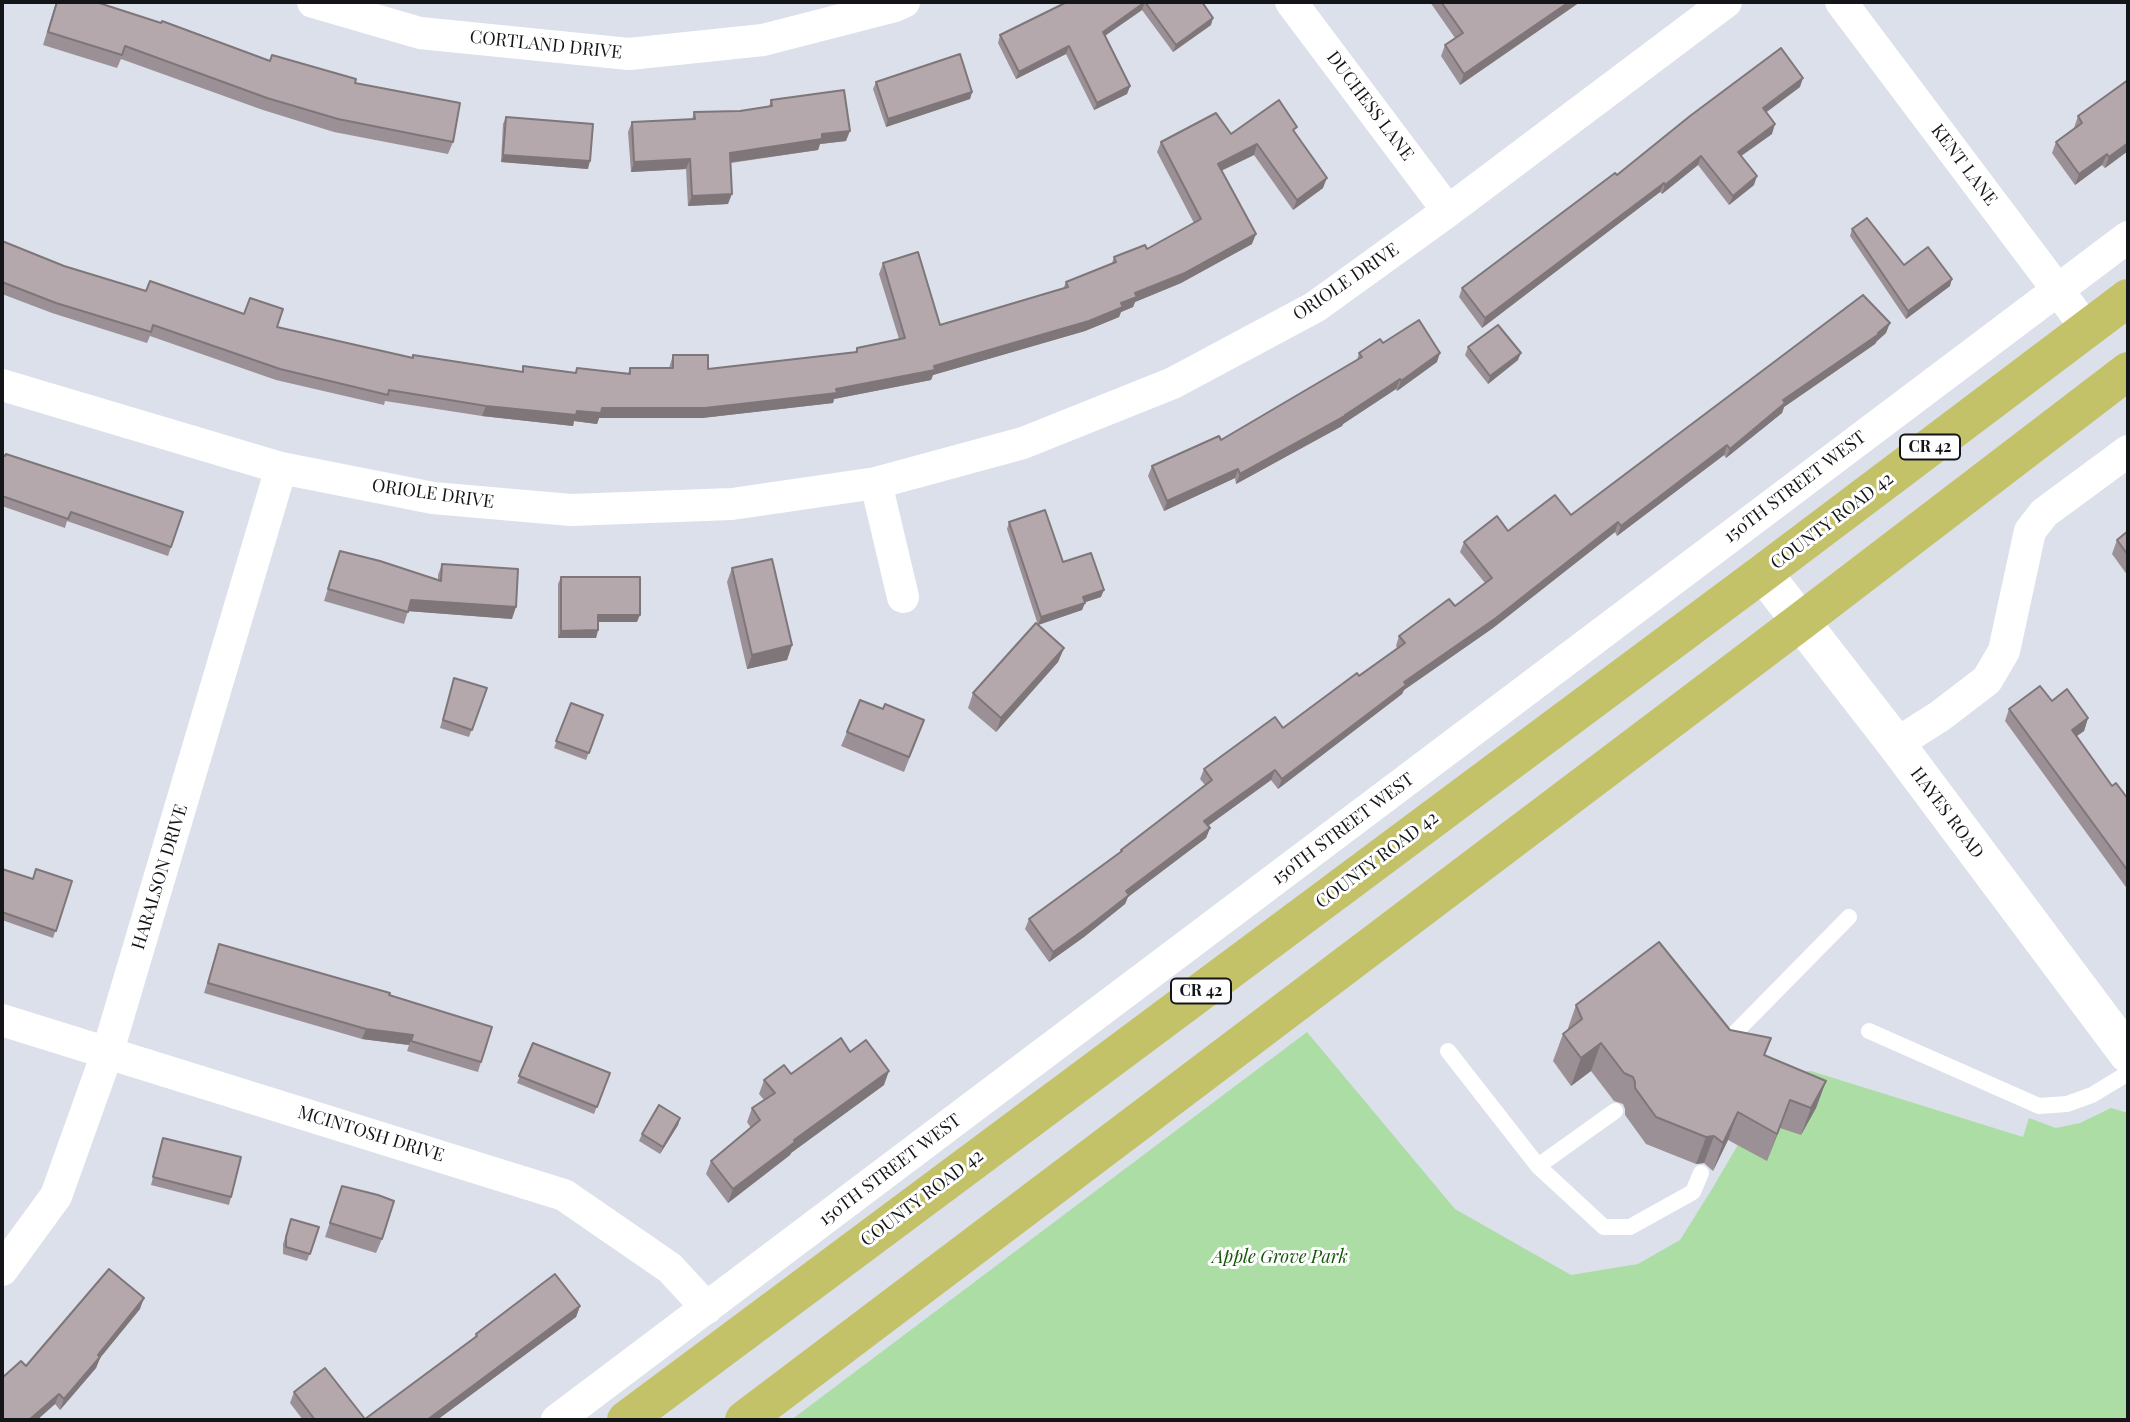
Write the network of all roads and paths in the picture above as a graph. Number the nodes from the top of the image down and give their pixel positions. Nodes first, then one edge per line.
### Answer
1 (313, 2) edge
2 (904, 2) edge
3 (1291, 2) edge
4 (1726, 2) edge
5 (1841, 2) edge
6 (1448, 211) junction
7 (2128, 237) edge
8 (2057, 289) junction
9 (2128, 298) edge
10 (2087, 329) junction
11 (2128, 371) edge
12 (2, 385) edge
13 (2128, 451) edge
14 (281, 468) junction
15 (876, 483) junction
16 (1763, 573) junction
17 (903, 597) dead end
18 (1800, 622) junction
19 (1896, 744) junction
20 (1849, 917) dead end
21 (2, 1020) edge
22 (1869, 1031) dead end
23 (1726, 1042) edge
24 (108, 1051) junction
25 (1448, 1051) dead end
26 (2128, 1054) edge
27 (2128, 1073) edge
28 (1615, 1111) dead end
29 (1538, 1166) junction
30 (1701, 1173) dead end
31 (2, 1270) edge
32 (707, 1308) junction
33 (557, 1420) edge
34 (626, 1420) edge
35 (744, 1420) edge

1 - 2 street, CORTLAND DRIVE
3 - 6 street, DUCHESS LANE
4 - 6 street, ORIOLE DRIVE
5 - 8 street, KENT LANE
6 - 15 street, ORIOLE DRIVE
7 - 8 street, 150TH STREET WEST
8 - 10 street, KENT LANE
8 - 32 street, 150TH STREET WEST
9 - 10 highway, COUNTY ROAD 42 / CR 42
10 - 16 highway, COUNTY ROAD 42 / CR 42
11 - 18 highway
12 - 14 street, ORIOLE DRIVE
13 - 19 street
14 - 15 street, ORIOLE DRIVE
14 - 24 street, HARALSON DRIVE
15 - 17 street
16 - 18 street, HAYES ROAD
16 - 34 highway, COUNTY ROAD 42 / CR 42
18 - 19 street, HAYES ROAD
18 - 35 highway
19 - 26 street, HAYES ROAD
20 - 23 lane
21 - 24 street, MCINTOSH DRIVE
22 - 27 lane
24 - 31 street, HARALSON DRIVE
24 - 32 street, MCINTOSH DRIVE
25 - 29 lane
28 - 29 lane
29 - 30 lane
32 - 33 street, 150TH STREET WEST

